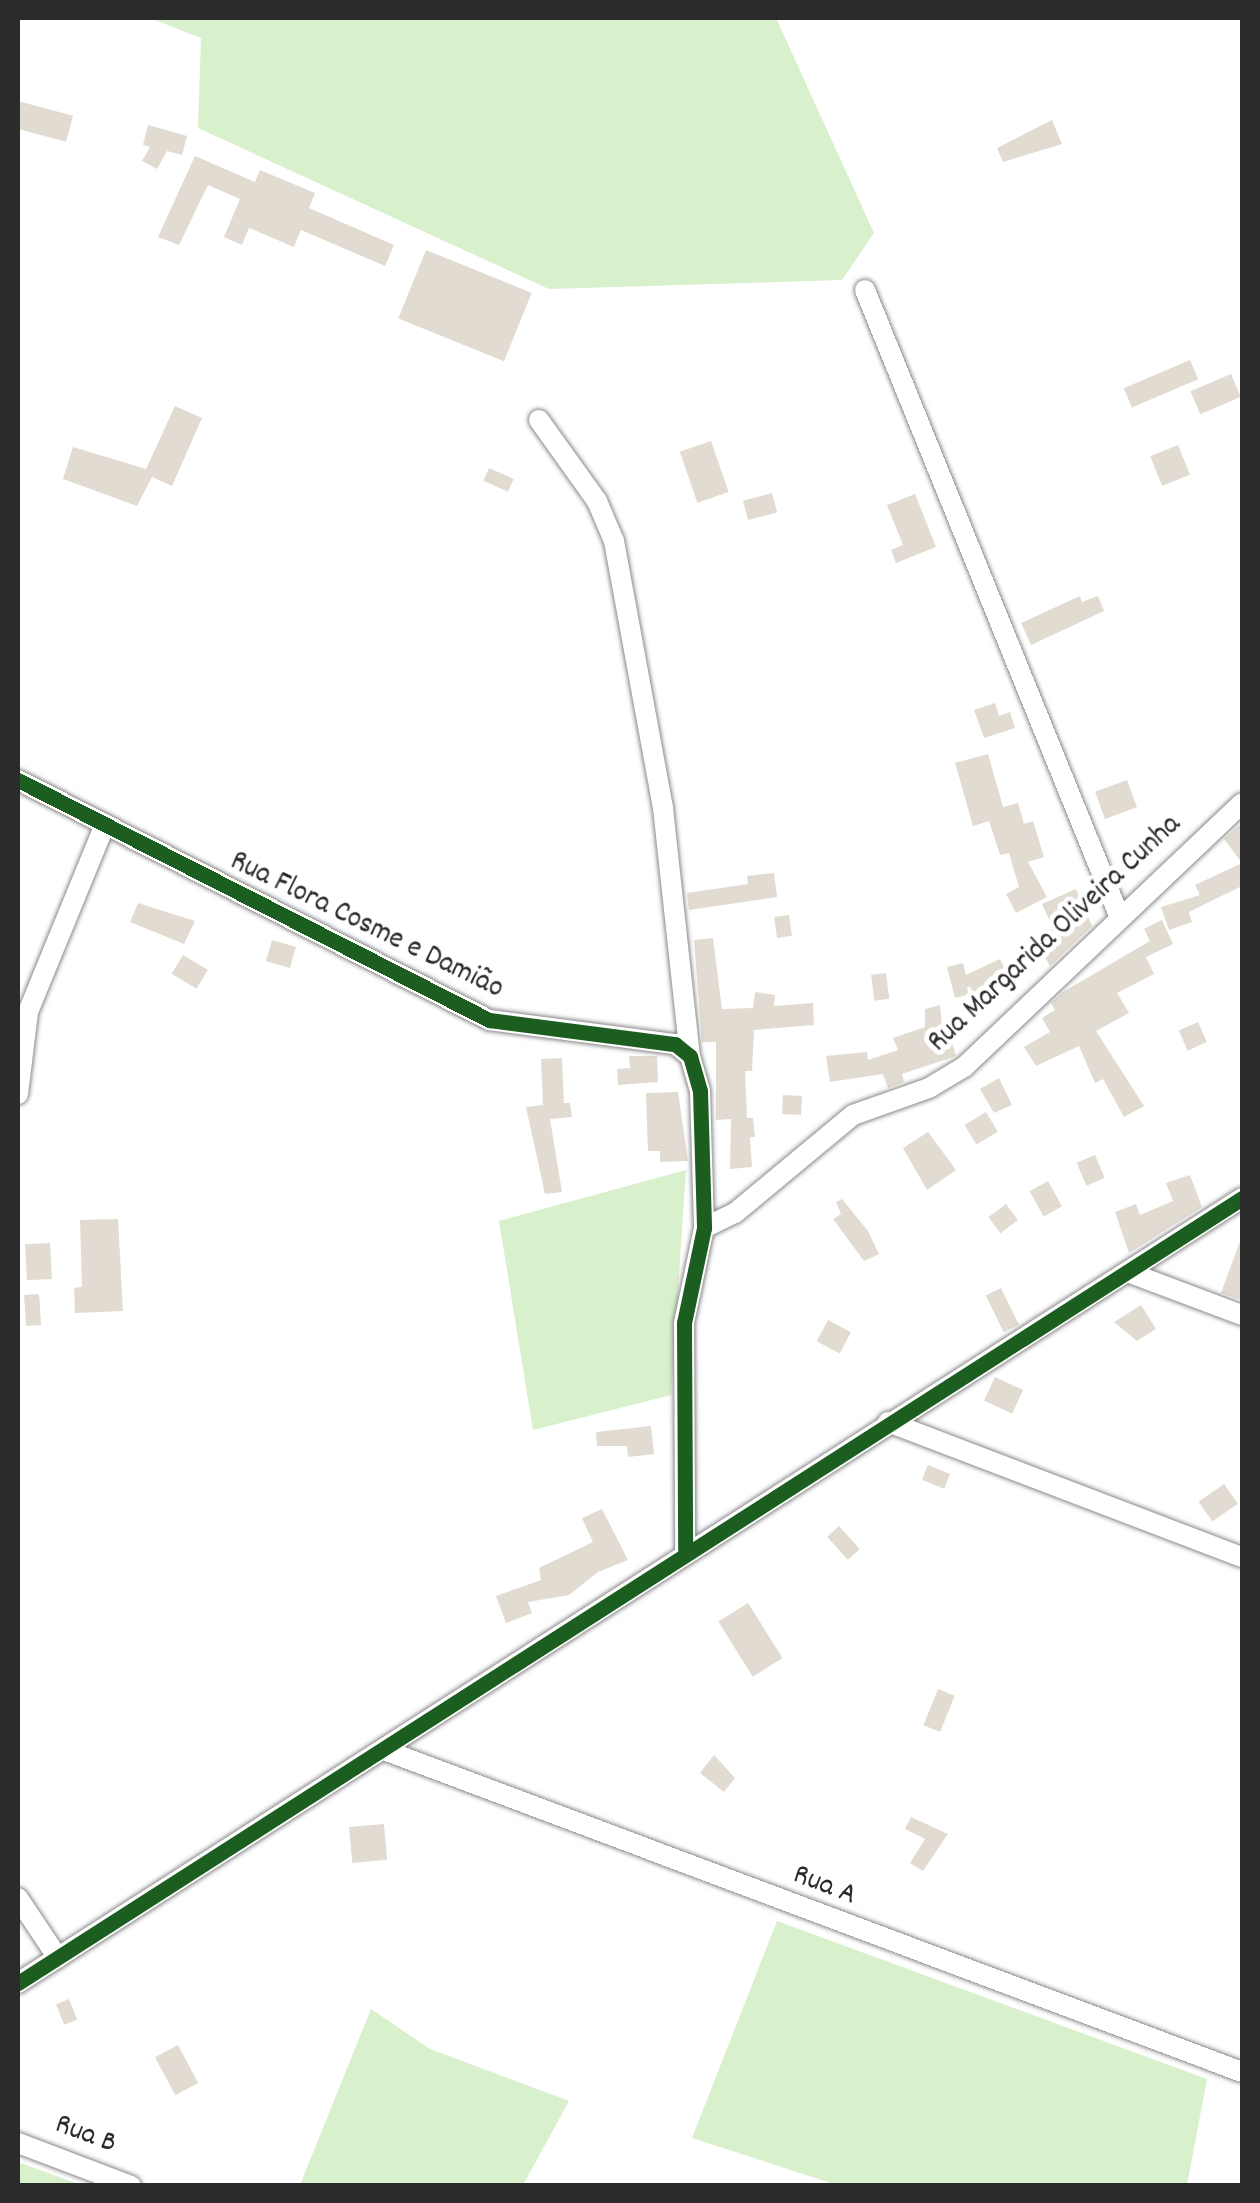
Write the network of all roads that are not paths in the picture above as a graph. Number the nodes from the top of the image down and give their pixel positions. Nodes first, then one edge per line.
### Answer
1 (865, 290) dead end
2 (538, 420) dead end
3 (18, 780) edge
4 (1242, 803) edge
5 (104, 827) junction
6 (1120, 918) junction
7 (690, 1056) junction
8 (18, 1094) edge
9 (1242, 1198) edge
10 (704, 1228) junction
11 (1130, 1273) junction
12 (1242, 1315) edge
13 (888, 1422) junction
14 (686, 1552) junction
15 (1242, 1557) edge
16 (387, 1751) junction
17 (18, 1898) edge
18 (58, 1958) junction
19 (18, 1983) edge
20 (1242, 2072) edge
21 (18, 2142) edge
22 (131, 2186) edge

1 - 6 street
2 - 7 street
3 - 5 street, Rua Flora Cosme e Damião
4 - 6 street, Rua Margarida Oliveira Cunha
5 - 7 street, Rua Flora Cosme e Damião
5 - 8 street
6 - 10 street, Rua Margarida Oliveira Cunha
7 - 10 street
9 - 11 street
10 - 14 street
11 - 12 street
11 - 13 street
13 - 14 street
13 - 15 street
14 - 16 street
16 - 18 street
16 - 20 street, Rua A
17 - 18 street
18 - 19 street
21 - 22 street, Rua B

